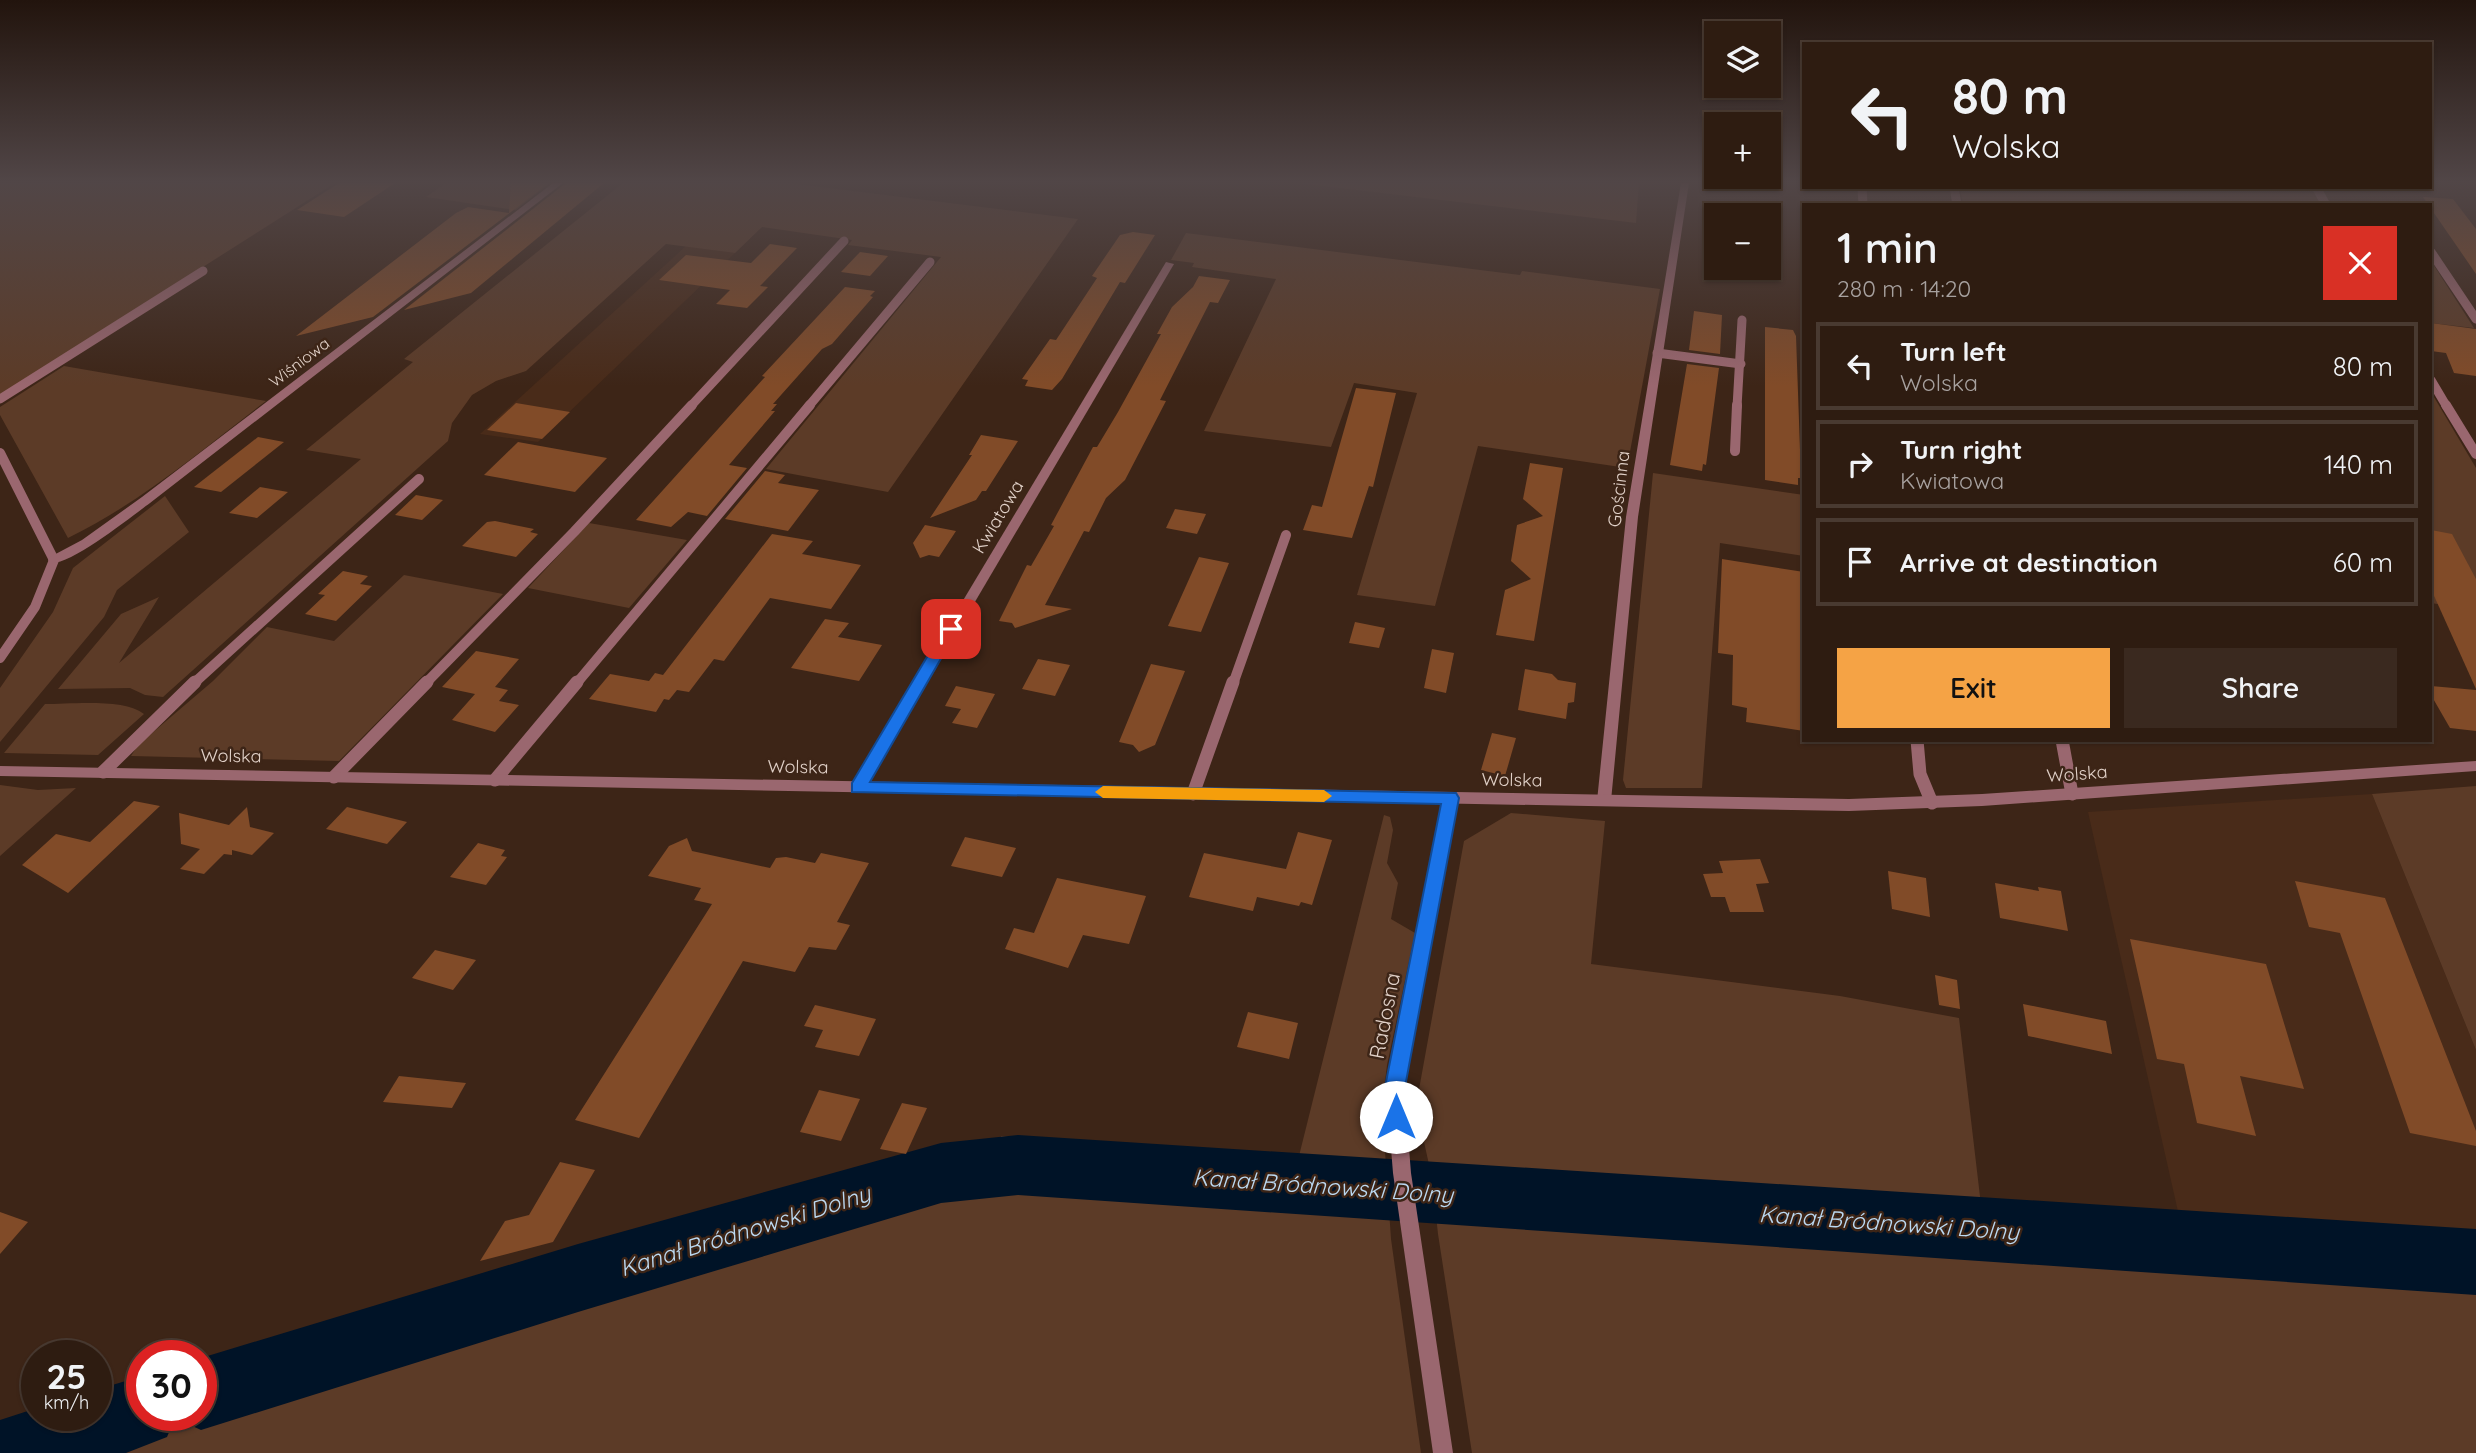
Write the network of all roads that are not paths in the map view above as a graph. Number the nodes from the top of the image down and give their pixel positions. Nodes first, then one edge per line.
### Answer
1 (471, 251) edge
2 (835, 251) edge
3 (1677, 251) edge
4 (2432, 253) edge
5 (930, 262) dead end
6 (1169, 264) dead end
7 (203, 271) dead end
8 (2476, 319) edge
9 (1742, 320) dead end
10 (1657, 353) junction
11 (1741, 364) junction
12 (2432, 382) edge
13 (0, 399) edge
14 (1735, 451) dead end
15 (0, 453) edge
16 (2476, 454) edge
17 (419, 479) dead end
18 (1286, 535) dead end
19 (54, 560) junction
20 (0, 658) edge
21 (1917, 742) edge
22 (2062, 742) edge
23 (2476, 766) edge
24 (0, 771) edge
25 (103, 772) junction
26 (334, 776) junction
27 (495, 780) junction
28 (858, 788) junction
29 (1193, 794) junction
30 (2072, 794) junction
31 (1450, 798) junction
32 (1604, 801) junction
33 (1932, 803) junction
34 (1443, 1453) edge

1 - 19 street, Wiśniowa
2 - 26 lane
3 - 10 street, Gościnna
4 - 8 lane
5 - 27 lane
6 - 28 street, Kwiatowa
7 - 13 lane
9 - 11 lane
10 - 11 lane
10 - 32 street, Gościnna
11 - 14 lane
12 - 16 lane
15 - 19 lane
17 - 25 lane
18 - 29 lane
19 - 20 lane
21 - 33 lane
22 - 30 lane
23 - 30 street, Wolska
24 - 25 street, Wolska
25 - 26 street, Wolska
26 - 27 street, Wolska
27 - 28 street, Wolska
28 - 29 street, Wolska
29 - 31 street, Wolska
30 - 33 street, Wolska
31 - 32 street, Wolska
31 - 34 street, Radosna
32 - 33 street, Wolska

